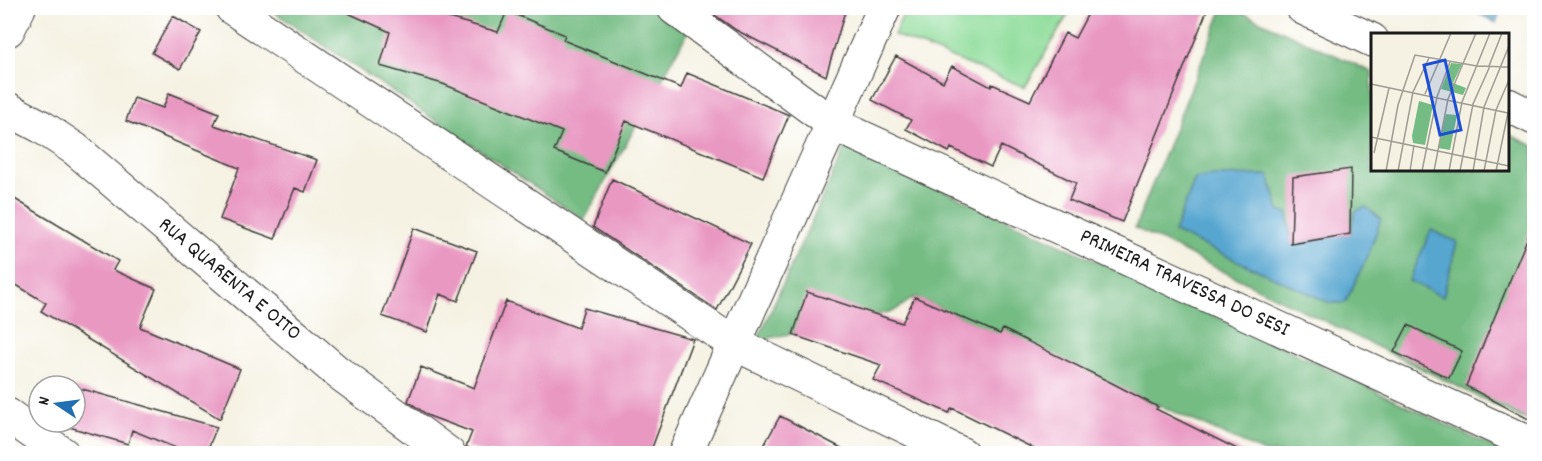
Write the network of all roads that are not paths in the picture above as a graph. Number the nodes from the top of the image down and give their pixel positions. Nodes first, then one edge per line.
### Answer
1 (19, 8) edge
2 (232, 8) edge
3 (674, 8) edge
4 (884, 8) edge
5 (1303, 8) edge
6 (8, 30) edge
7 (1371, 40) edge
8 (1509, 106) edge
9 (8, 109) edge
10 (1534, 118) edge
11 (833, 124) junction
12 (733, 343) junction
13 (8, 415) edge
14 (1534, 445) edge
15 (63, 453) edge
16 (449, 453) edge
17 (685, 453) edge
18 (962, 453) edge

1 - 6 street
2 - 12 street
3 - 11 street, PRIMEIRA TRAVESSA DO SESI
4 - 11 street
5 - 7 street
8 - 10 street
9 - 16 street, RUA QUARENTA E OITO
11 - 12 street
11 - 14 street, PRIMEIRA TRAVESSA DO SESI
12 - 17 street
12 - 18 street
13 - 15 street

